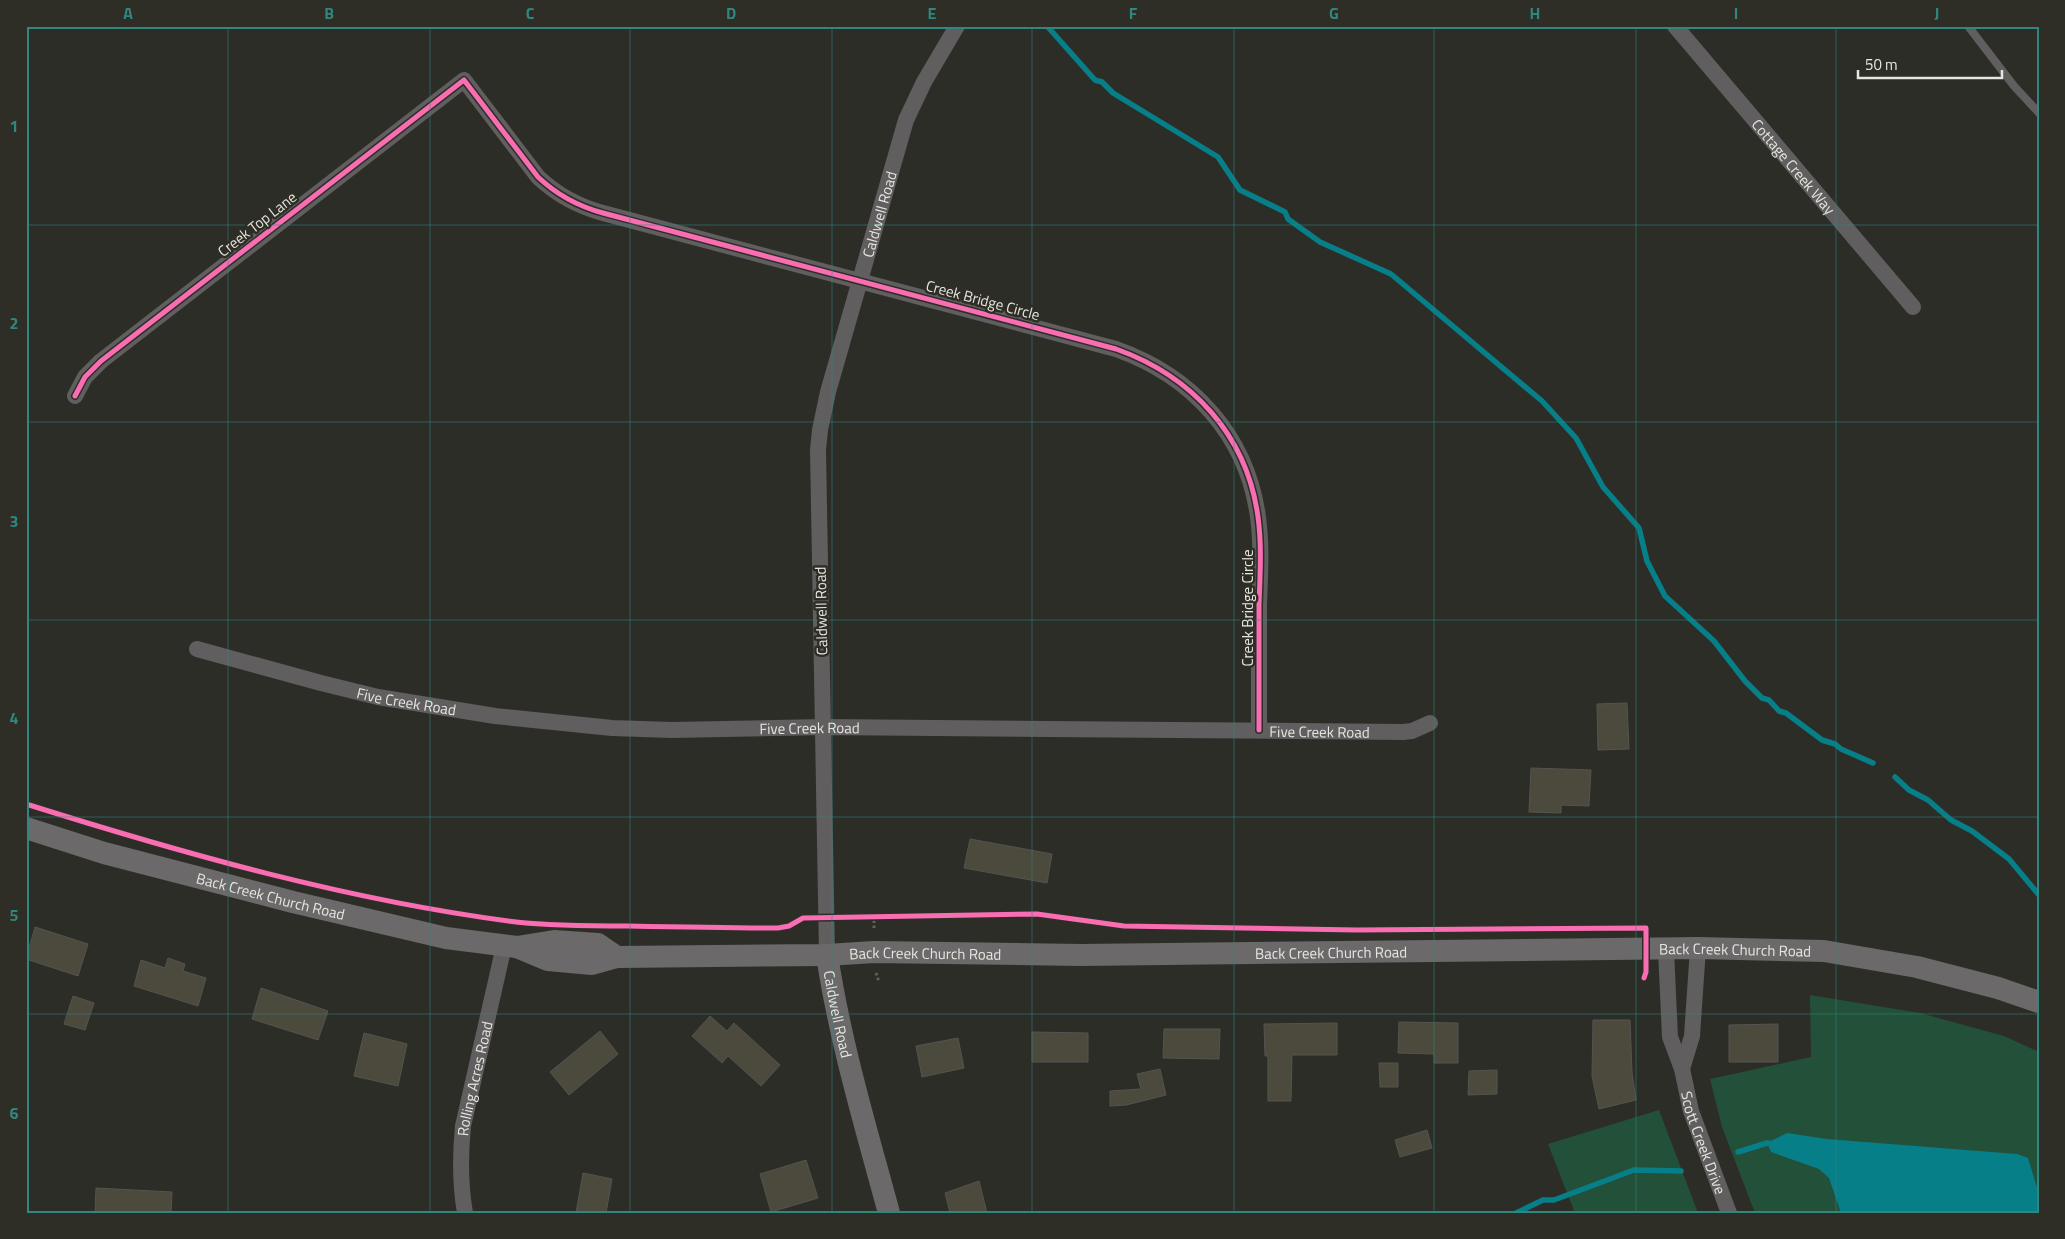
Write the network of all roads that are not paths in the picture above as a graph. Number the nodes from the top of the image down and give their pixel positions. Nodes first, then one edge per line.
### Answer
1 (957, 26) edge
2 (1675, 26) edge
3 (1968, 26) edge
4 (464, 80) joint
5 (2039, 113) edge
6 (860, 281) junction
7 (1913, 307) dead end
8 (75, 396) dead end
9 (197, 649) dead end
10 (1430, 723) dead end
11 (824, 728) junction
12 (1259, 730) junction
13 (26, 828) edge
14 (511, 947) junction
15 (1698, 948) junction
16 (1666, 950) junction
17 (827, 955) junction
18 (2039, 1002) edge
19 (1682, 1069) junction
20 (465, 1213) edge
21 (889, 1213) edge
22 (1729, 1213) edge

1 - 6 street, Caldwell Road
2 - 7 street, Cottage Creek Way
3 - 5 lane
4 - 6 street, Creek Bridge Circle
4 - 8 street, Creek Top Lane
6 - 11 street, Caldwell Road
6 - 12 street, Creek Bridge Circle
9 - 11 street, Five Creek Road
10 - 12 street, Five Creek Road
11 - 12 street, Five Creek Road
11 - 17 street, Caldwell Road
13 - 14 street, Back Creek Church Road
14 - 17 street, Back Creek Church Road
14 - 20 street, Rolling Acres Road
15 - 16 street, Back Creek Church Road
15 - 18 street, Back Creek Church Road
15 - 19 street, Scott Creek Drive
16 - 17 street, Back Creek Church Road
16 - 19 street, Scott Creek Drive
17 - 21 street, Caldwell Road
19 - 22 street, Scott Creek Drive

